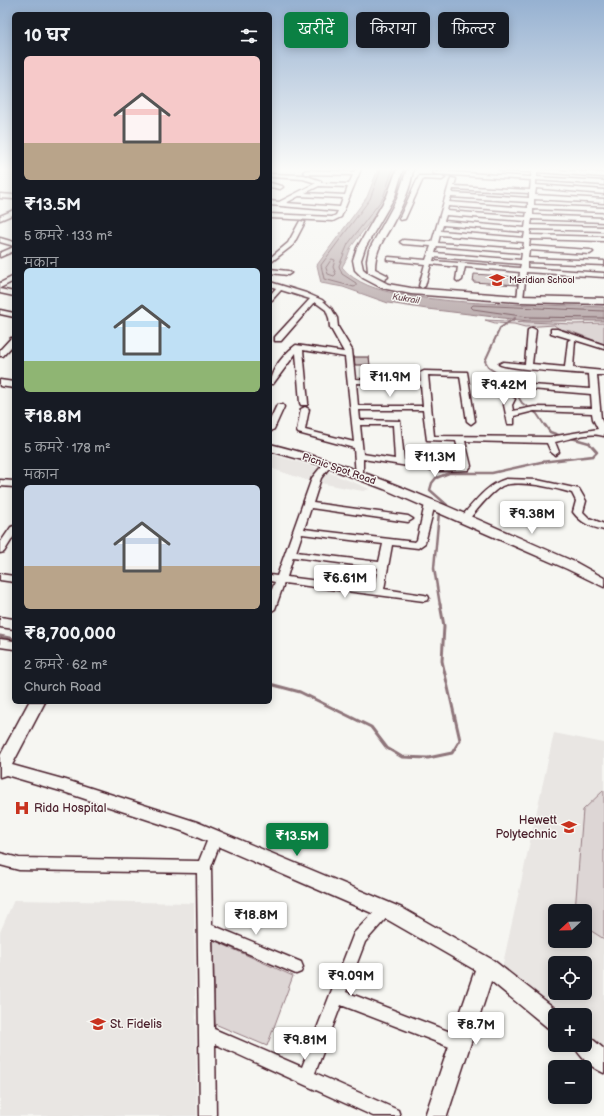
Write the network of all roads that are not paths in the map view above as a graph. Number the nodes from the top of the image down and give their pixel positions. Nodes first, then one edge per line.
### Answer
1 (377, 221) edge
2 (389, 221) edge
3 (528, 221) edge
4 (302, 222) dead end
5 (441, 223) joint
6 (527, 228) junction
7 (604, 229) edge
8 (438, 233) junction
9 (526, 239) junction
10 (587, 239) junction
11 (604, 239) edge
12 (0, 240) edge
13 (403, 242) dead end
14 (12, 243) edge
15 (435, 244) junction
16 (525, 249) junction
17 (12, 250) edge
18 (2, 254) edge
19 (272, 255) edge
20 (432, 255) junction
21 (12, 256) edge
22 (278, 256) junction
23 (389, 259) dead end
24 (272, 260) edge
25 (524, 261) junction
26 (429, 263) junction
27 (604, 264) edge
28 (462, 265) junction
29 (522, 270) junction
30 (272, 271) edge
31 (288, 273) dead end
32 (604, 275) edge
33 (12, 279) edge
34 (459, 280) dead end
35 (272, 285) edge
36 (0, 286) edge
37 (422, 286) junction
38 (280, 287) junction
39 (0, 291) edge
40 (12, 294) edge
41 (520, 295) junction
42 (604, 295) edge
43 (272, 297) edge
44 (314, 299) junction
45 (604, 301) edge
46 (0, 312) edge
47 (12, 315) edge
48 (12, 316) edge
49 (0, 322) edge
50 (532, 330) dead end
51 (554, 331) dead end
52 (278, 339) dead end
53 (0, 341) edge
54 (572, 341) dead end
55 (12, 342) edge
56 (299, 347) junction
57 (604, 347) edge
58 (0, 354) edge
59 (349, 355) junction
60 (503, 364) dead end
61 (528, 367) junction
62 (569, 370) junction
63 (593, 372) junction
64 (604, 373) edge
65 (272, 379) edge
66 (351, 381) junction
67 (0, 383) edge
68 (424, 383) junction
69 (12, 385) edge
70 (531, 387) dead end
71 (593, 392) junction
72 (511, 399) dead end
73 (280, 408) dead end
74 (354, 408) junction
75 (427, 408) junction
76 (596, 411) junction
77 (471, 421) dead end
78 (356, 422) junction
79 (272, 424) edge
80 (604, 432) edge
81 (460, 439) junction
82 (550, 440) junction
83 (358, 446) junction
84 (272, 448) edge
85 (555, 452) dead end
86 (358, 456) junction
87 (400, 462) junction
88 (328, 464) junction
89 (358, 475) junction
90 (0, 483) edge
91 (12, 484) edge
92 (308, 504) junction
93 (433, 506) junction
94 (408, 519) dead end
95 (464, 519) junction
96 (604, 527) edge
97 (299, 531) junction
98 (12, 532) edge
99 (388, 542) junction
100 (0, 550) edge
101 (290, 554) junction
102 (383, 566) junction
103 (0, 577) edge
104 (12, 579) edge
105 (275, 579) edge
106 (604, 583) edge
107 (378, 592) junction
108 (272, 597) edge
109 (424, 598) dead end
110 (0, 622) edge
111 (12, 624) edge
112 (0, 643) edge
113 (12, 645) edge
114 (36, 704) edge
115 (2, 763) edge
116 (215, 838) junction
117 (0, 859) edge
118 (204, 867) junction
119 (385, 910) junction
120 (206, 929) junction
121 (486, 966) junction
122 (296, 967) dead end
123 (337, 996) junction
124 (548, 1015) edge
125 (207, 1033) junction
126 (460, 1043) junction
127 (592, 1052) edge
128 (604, 1062) edge
129 (306, 1077) junction
130 (208, 1116) edge
131 (392, 1116) edge
132 (436, 1116) edge

1 - 41 street
2 - 37 street
3 - 6 street
4 - 22 street
5 - 6 street
5 - 8 street
6 - 7 street
6 - 9 street
8 - 9 street
8 - 15 street
9 - 10 street
9 - 16 street
10 - 11 street
10 - 16 street
12 - 14 street
13 - 15 street
15 - 16 street
15 - 20 street
16 - 25 street
17 - 18 street
18 - 21 street
19 - 22 street
20 - 25 street
20 - 26 street
22 - 24 street
23 - 26 street
25 - 27 street
25 - 29 street
26 - 28 street
26 - 37 street
28 - 29 street
28 - 34 street
29 - 32 street
29 - 41 street
30 - 31 street
33 - 36 street
35 - 38 street
37 - 41 street
38 - 43 street
38 - 44 street
39 - 40 street
41 - 42 street
41 - 45 street
44 - 52 street
44 - 59 street
46 - 47 street
48 - 49 street
50 - 61 street
51 - 57 street
53 - 55 street
54 - 62 street
55 - 58 street
56 - 59 street
56 - 65 street
56 - 83 street
59 - 66 street
60 - 61 street
61 - 62 street
62 - 63 street
63 - 64 street
63 - 71 street
66 - 68 street
66 - 74 street
67 - 69 street
68 - 75 street
68 - 77 street
70 - 71 street
71 - 76 street
72 - 76 street
73 - 79 street
74 - 75 street
74 - 78 street
75 - 81 street
76 - 80 street
78 - 83 street
78 - 87 street
80 - 82 street
81 - 82 street
81 - 87 street
82 - 85 street
83 - 86 street
84 - 88 street, Picnic Spot Road
86 - 87 street
86 - 89 street
88 - 89 street, Picnic Spot Road
88 - 92 street
89 - 93 street, Picnic Spot Road
90 - 91 street
92 - 94 street
92 - 97 street
93 - 95 street, Picnic Spot Road
93 - 99 street
95 - 96 street
95 - 106 street, Picnic Spot Road
97 - 99 street
97 - 101 street
98 - 100 street
99 - 102 street
101 - 102 street
101 - 105 street
102 - 107 street
103 - 104 street
105 - 107 street
105 - 108 street
107 - 109 street
110 - 111 street
112 - 113 street
114 - 115 street
115 - 116 street
116 - 118 street
116 - 119 street
117 - 118 street
118 - 120 street
119 - 121 street
119 - 123 street
120 - 122 street
120 - 125 street
121 - 124 street
121 - 126 street
123 - 126 street
123 - 129 street
125 - 129 street
125 - 130 street
126 - 132 street
127 - 128 street
129 - 131 street

